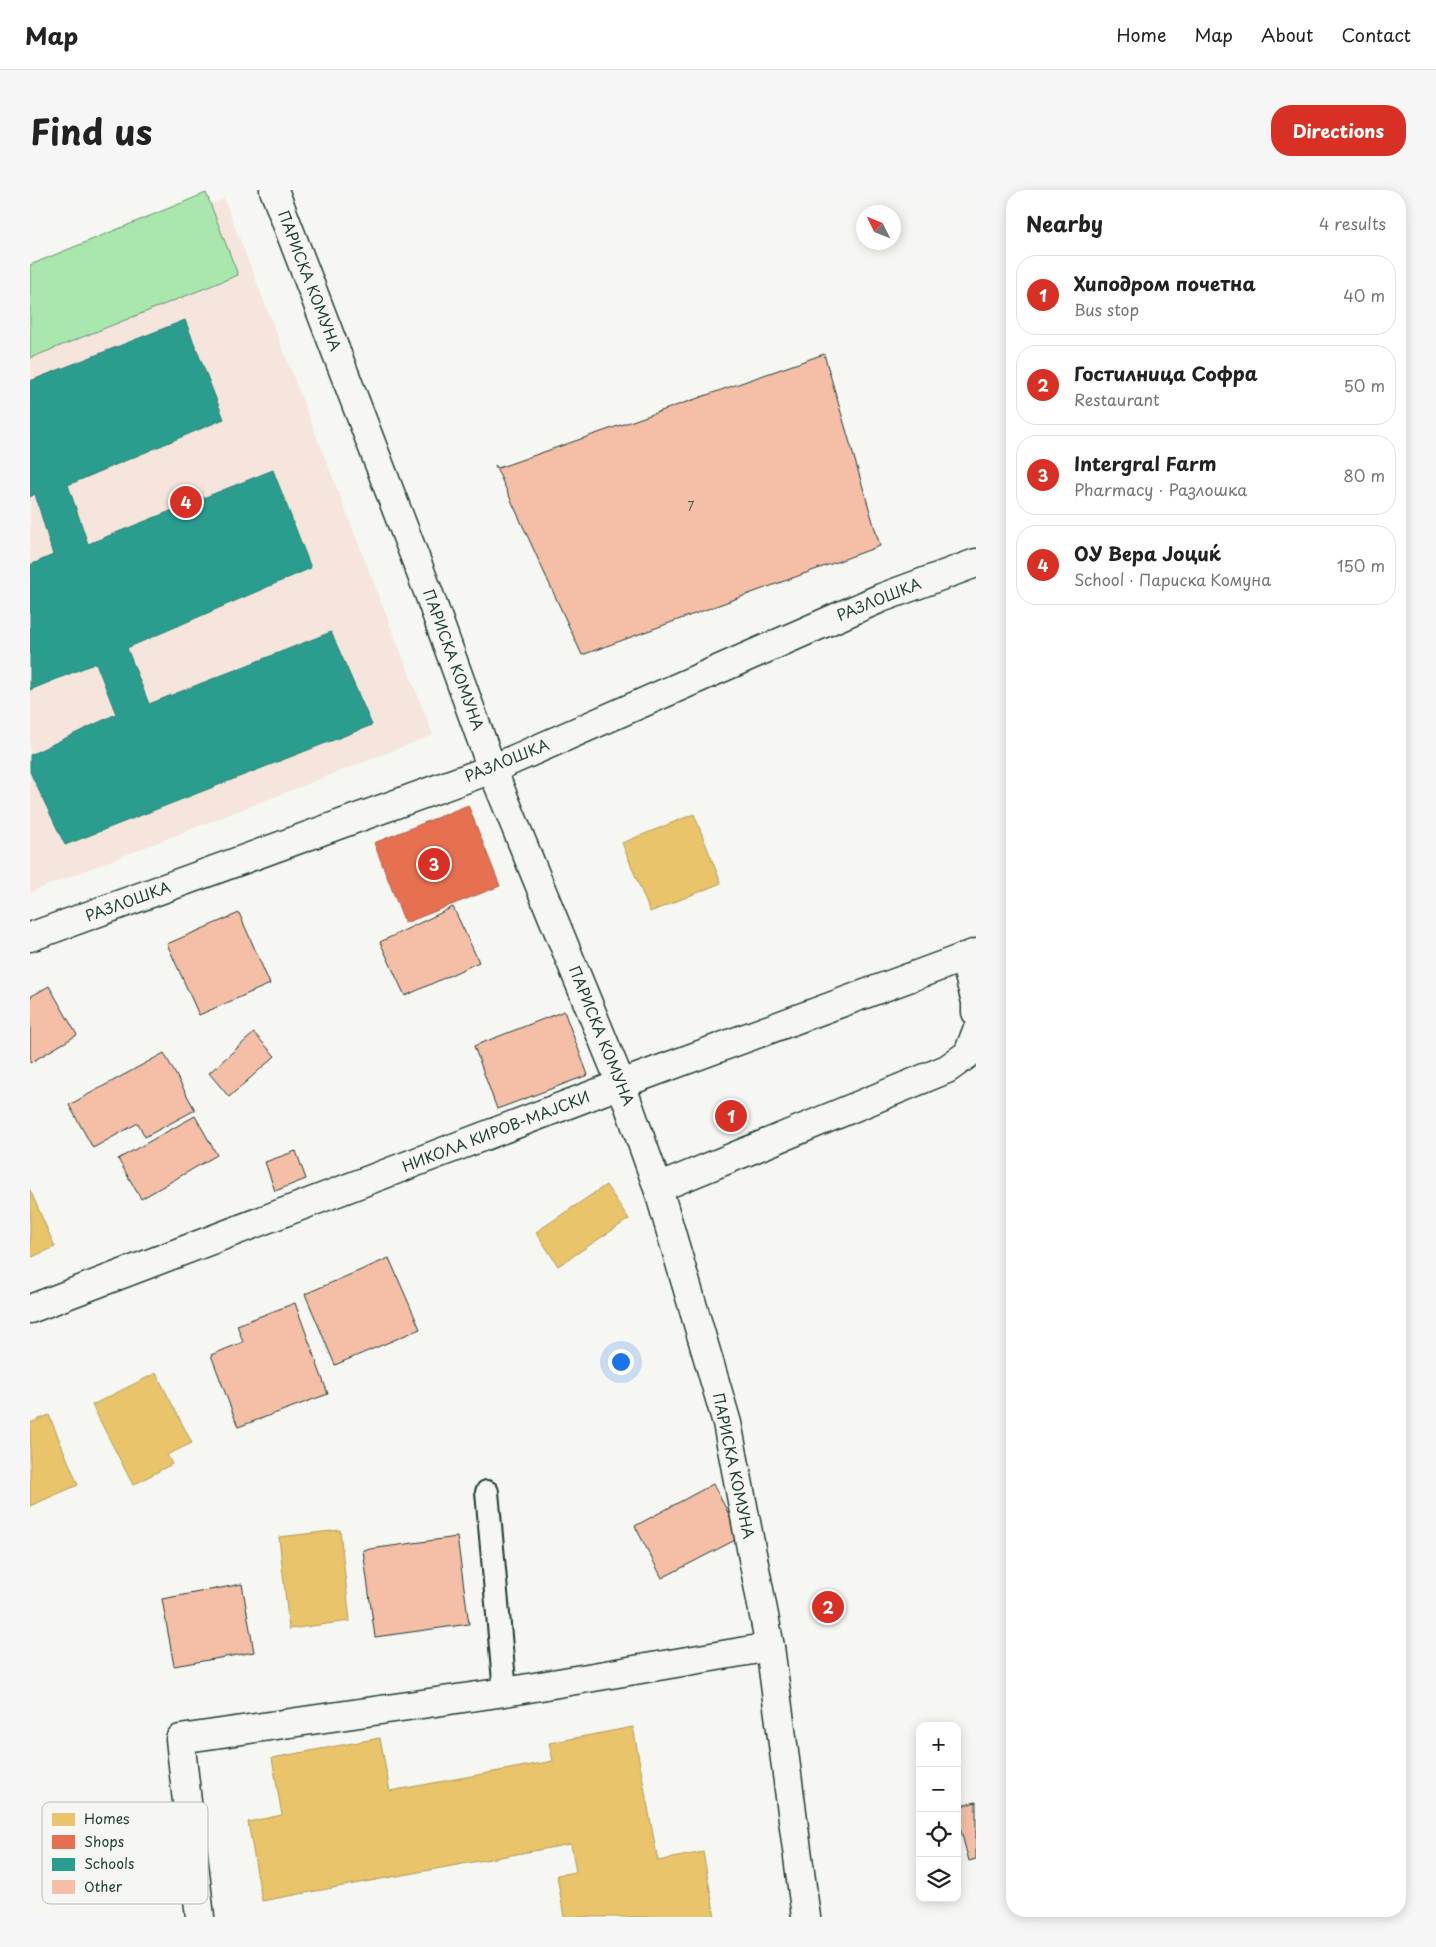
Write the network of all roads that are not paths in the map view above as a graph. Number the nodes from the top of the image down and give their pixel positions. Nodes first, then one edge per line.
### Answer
1 (274, 190) edge
2 (976, 563) edge
3 (492, 769) junction
4 (30, 937) edge
5 (970, 955) edge
6 (976, 1012) edge
7 (976, 1033) edge
8 (622, 1084) junction
9 (658, 1188) junction
10 (30, 1309) edge
11 (487, 1492) dead end
12 (770, 1647) junction
13 (505, 1692) junction
14 (187, 1802) edge
15 (199, 1904) edge
16 (200, 1917) edge
17 (806, 1917) edge

1 - 3 street, ПАРИСКА КОМУНА
2 - 3 street, РАЗЛОШКА
3 - 4 street, РАЗЛОШКА
3 - 8 street, ПАРИСКА КОМУНА
5 - 6 street, НИКОЛА КИРОВ-МАЈСКИ
5 - 8 street, НИКОЛА КИРОВ-МАЈСКИ
7 - 9 street
8 - 9 street, ПАРИСКА КОМУНА
8 - 10 street, НИКОЛА КИРОВ-МАЈСКИ
9 - 12 street, ПАРИСКА КОМУНА
11 - 13 lane
12 - 13 street
12 - 17 street, ПАРИСКА КОМУНА
13 - 14 street
15 - 16 street

